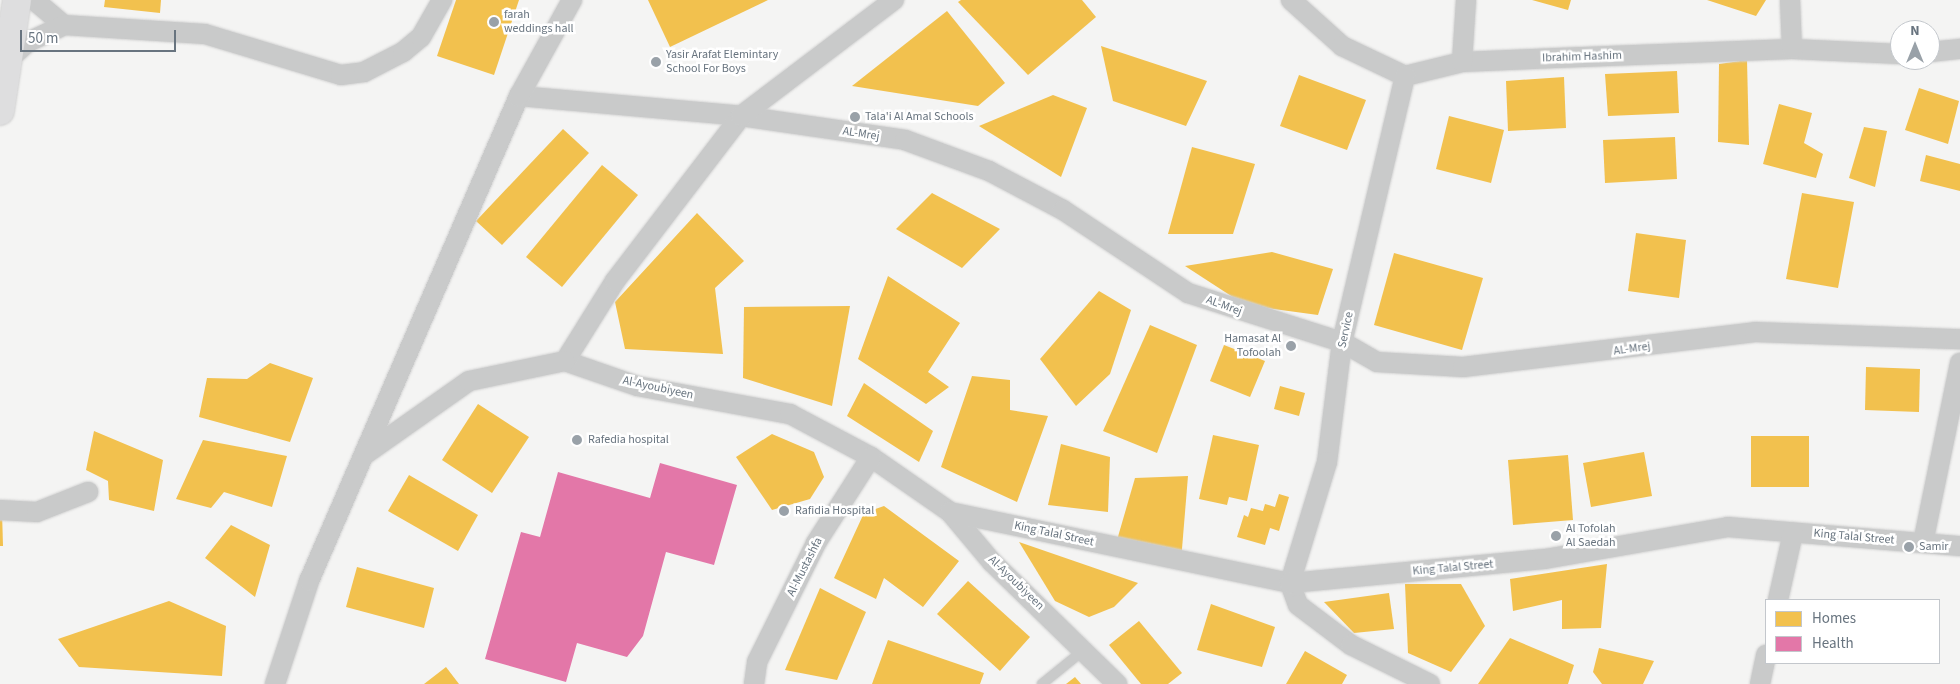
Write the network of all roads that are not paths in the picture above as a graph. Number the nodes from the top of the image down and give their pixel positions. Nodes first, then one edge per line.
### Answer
1 (17, 0) edge
2 (34, 0) edge
3 (442, 0) edge
4 (572, 0) edge
5 (894, 0) edge
6 (1291, 0) edge
7 (1466, 0) edge
8 (1790, 0) edge
9 (64, 25) junction
10 (1960, 49) edge
11 (1792, 50) junction
12 (1940, 51) edge
13 (1890, 54) edge
14 (8, 60) junction
15 (1462, 62) junction
16 (1405, 76) junction
17 (519, 96) junction
18 (0, 111) edge
19 (741, 116) junction
20 (1960, 339) edge
21 (1342, 342) junction
22 (565, 361) junction
23 (1960, 363) edge
24 (364, 455) junction
25 (872, 457) junction
26 (88, 492) dead end
27 (0, 510) edge
28 (950, 512) junction
29 (1793, 533) junction
30 (1923, 543) junction
31 (1960, 546) edge
32 (1290, 583) junction
33 (1778, 599) edge
34 (1086, 649) junction
35 (1765, 660) edge
36 (275, 684) edge
37 (754, 684) edge
38 (1042, 684) edge
39 (1117, 684) edge
40 (1430, 684) edge
41 (1760, 684) edge

1 - 14 main road
2 - 9 street
3 - 9 street
4 - 17 street
5 - 19 street
6 - 16 street
7 - 15 street
8 - 11 street
9 - 14 street
10 - 12 street
11 - 13 street, Ibrahim Hashim
11 - 15 street, Ibrahim Hashim
14 - 18 main road
15 - 16 street, Ibrahim Hashim
16 - 21 street, Service
17 - 19 street, AL-Mrej
17 - 24 street
19 - 21 street, AL-Mrej
19 - 22 street
20 - 21 street, AL-Mrej
21 - 32 street, Service
22 - 24 street
22 - 25 street, Al-Ayoubiyeen
23 - 30 street
24 - 36 street
25 - 28 street, Al-Ayoubiyeen
25 - 37 street, Al-Mustashfa
26 - 27 street
28 - 32 street, King Talal Street
28 - 34 street, Al-Ayoubiyeen
29 - 30 street, King Talal Street
29 - 32 street, King Talal Street
29 - 33 street
30 - 31 street, King Talal Street
32 - 40 street
34 - 38 lane
34 - 39 street, Al-Ayoubiyeen
35 - 41 street

